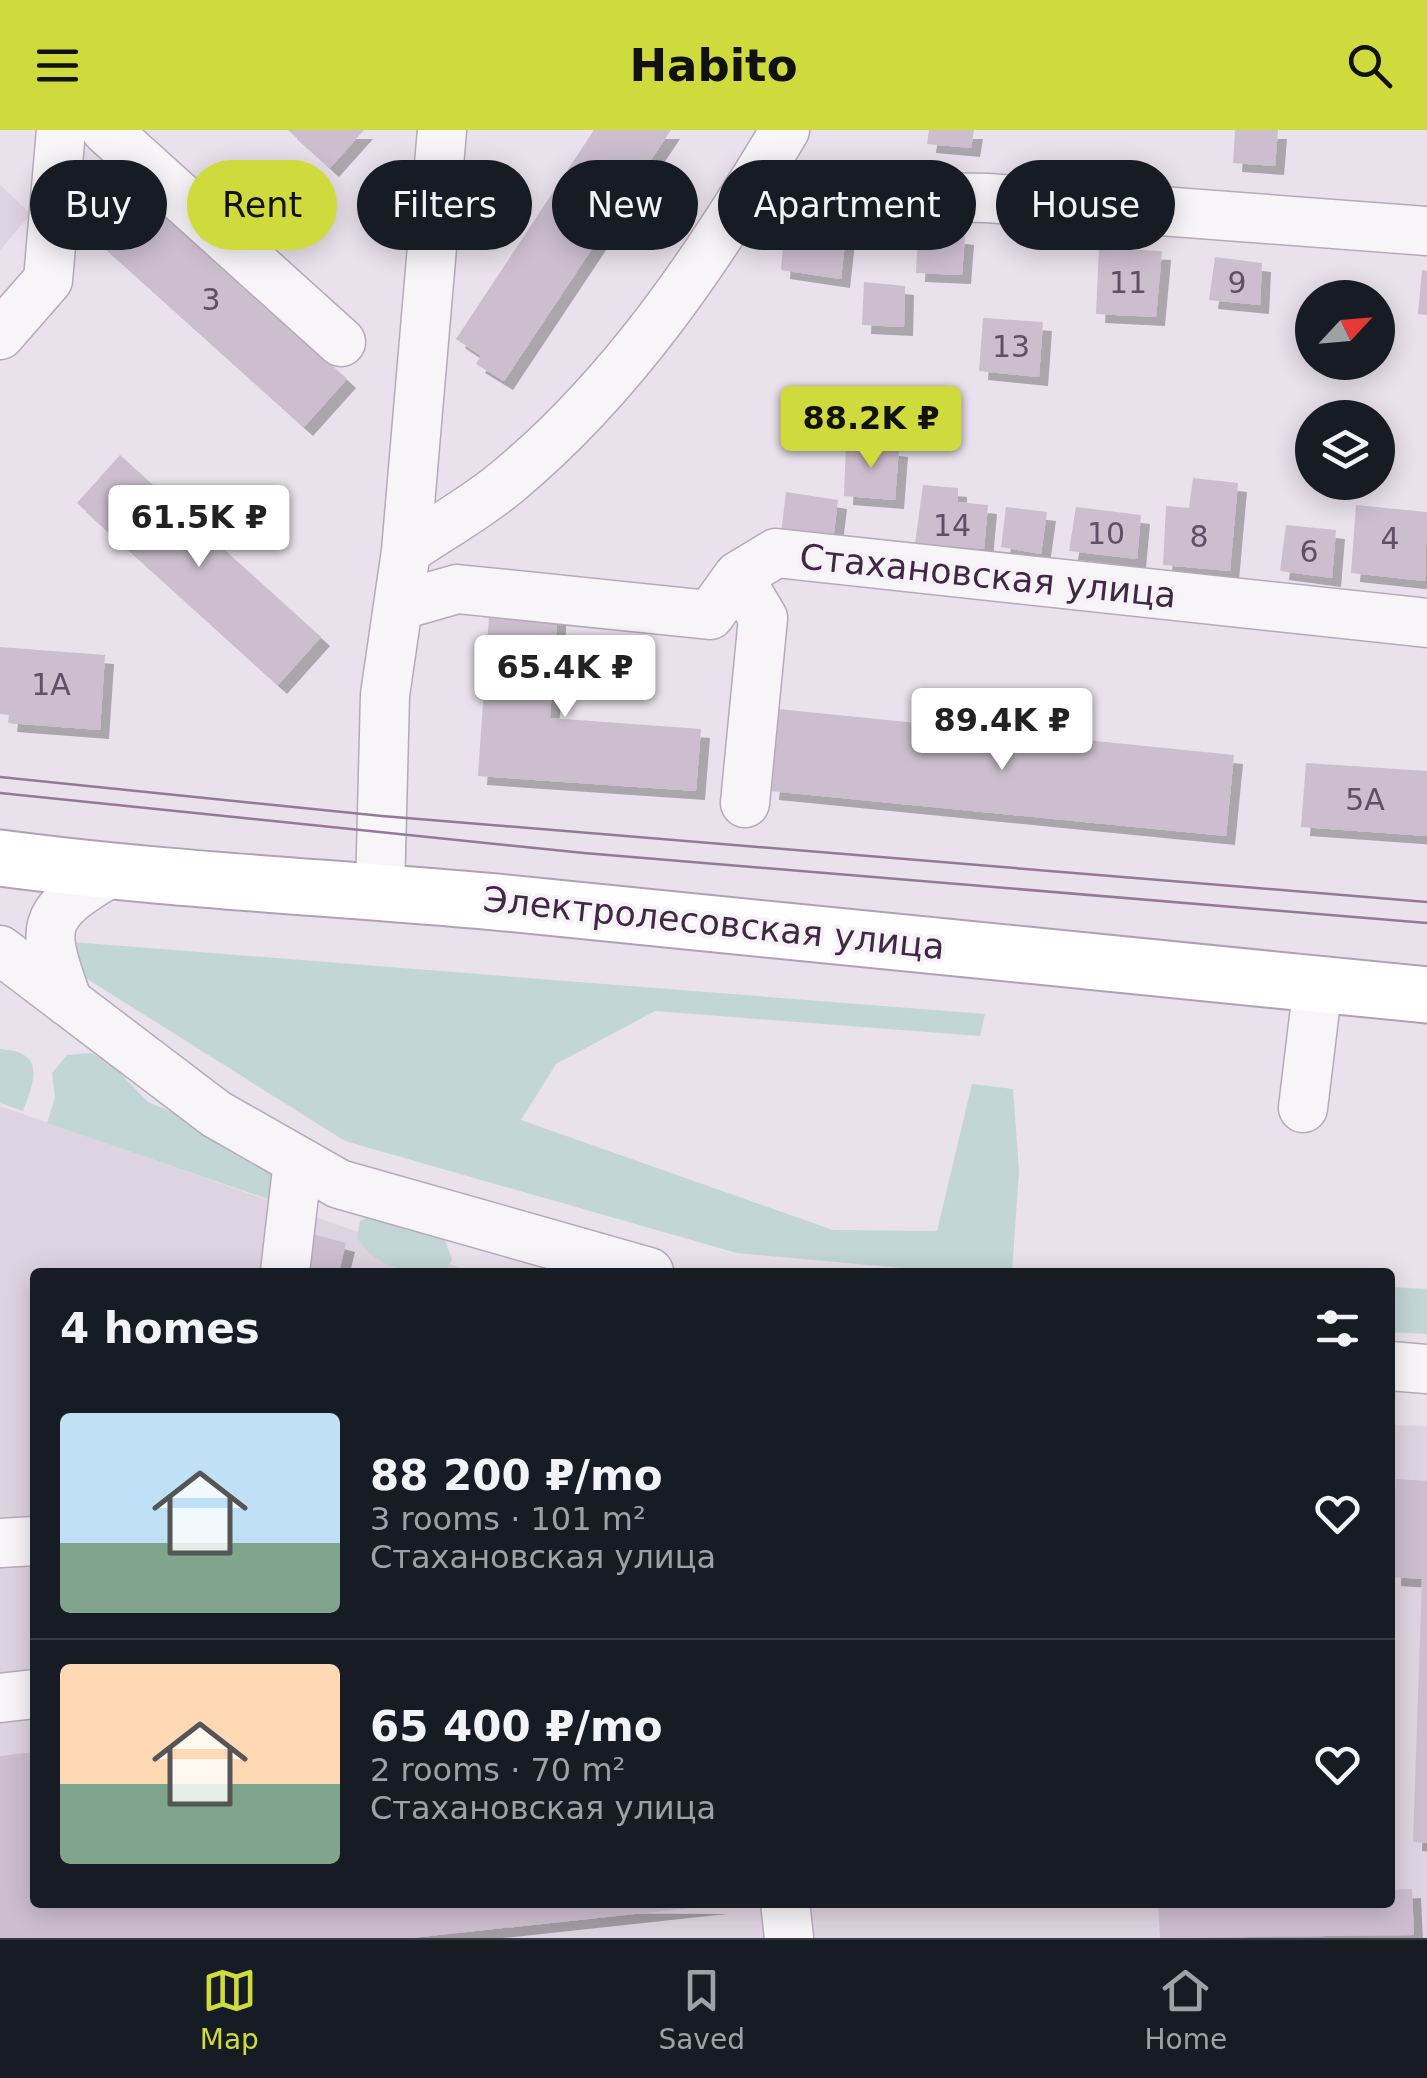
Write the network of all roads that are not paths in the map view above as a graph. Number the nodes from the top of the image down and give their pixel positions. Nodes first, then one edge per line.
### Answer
1 (60, 130) edge
2 (106, 130) edge
3 (442, 130) edge
4 (785, 130) edge
5 (767, 160) edge
6 (976, 198) edge
7 (1427, 231) edge
8 (718, 235) edge
9 (0, 335) edge
10 (342, 342) dead end
11 (406, 551) junction
12 (738, 576) junction
13 (398, 606) junction
14 (1427, 623) edge
15 (745, 803) dead end
16 (0, 858) edge
17 (110, 873) junction
18 (380, 891) junction
19 (0, 950) edge
20 (1318, 984) junction
21 (1427, 995) edge
22 (68, 1002) junction
23 (1303, 1108) dead end
24 (298, 1160) junction
25 (285, 1268) edge
26 (635, 1268) edge
27 (1395, 1366) edge
28 (1427, 1369) edge
29 (30, 1542) edge
30 (0, 1543) edge
31 (30, 1695) edge
32 (0, 1698) edge
33 (786, 1908) edge
34 (789, 1938) edge

1 - 9 street
2 - 10 street
3 - 11 street
4 - 5 street
6 - 7 street
8 - 11 street
11 - 13 street
12 - 13 street, Стахановская улица
12 - 14 street, Стахановская улица
12 - 15 street
13 - 18 street
16 - 17 main road, Электролесовская улица
17 - 18 main road, Электролесовская улица
17 - 22 street
18 - 20 main road, Электролесовская улица
19 - 22 street
20 - 21 main road, Электролесовская улица
20 - 23 street
22 - 24 street
24 - 25 street
24 - 26 street
27 - 28 street
29 - 30 street
31 - 32 street
33 - 34 street

